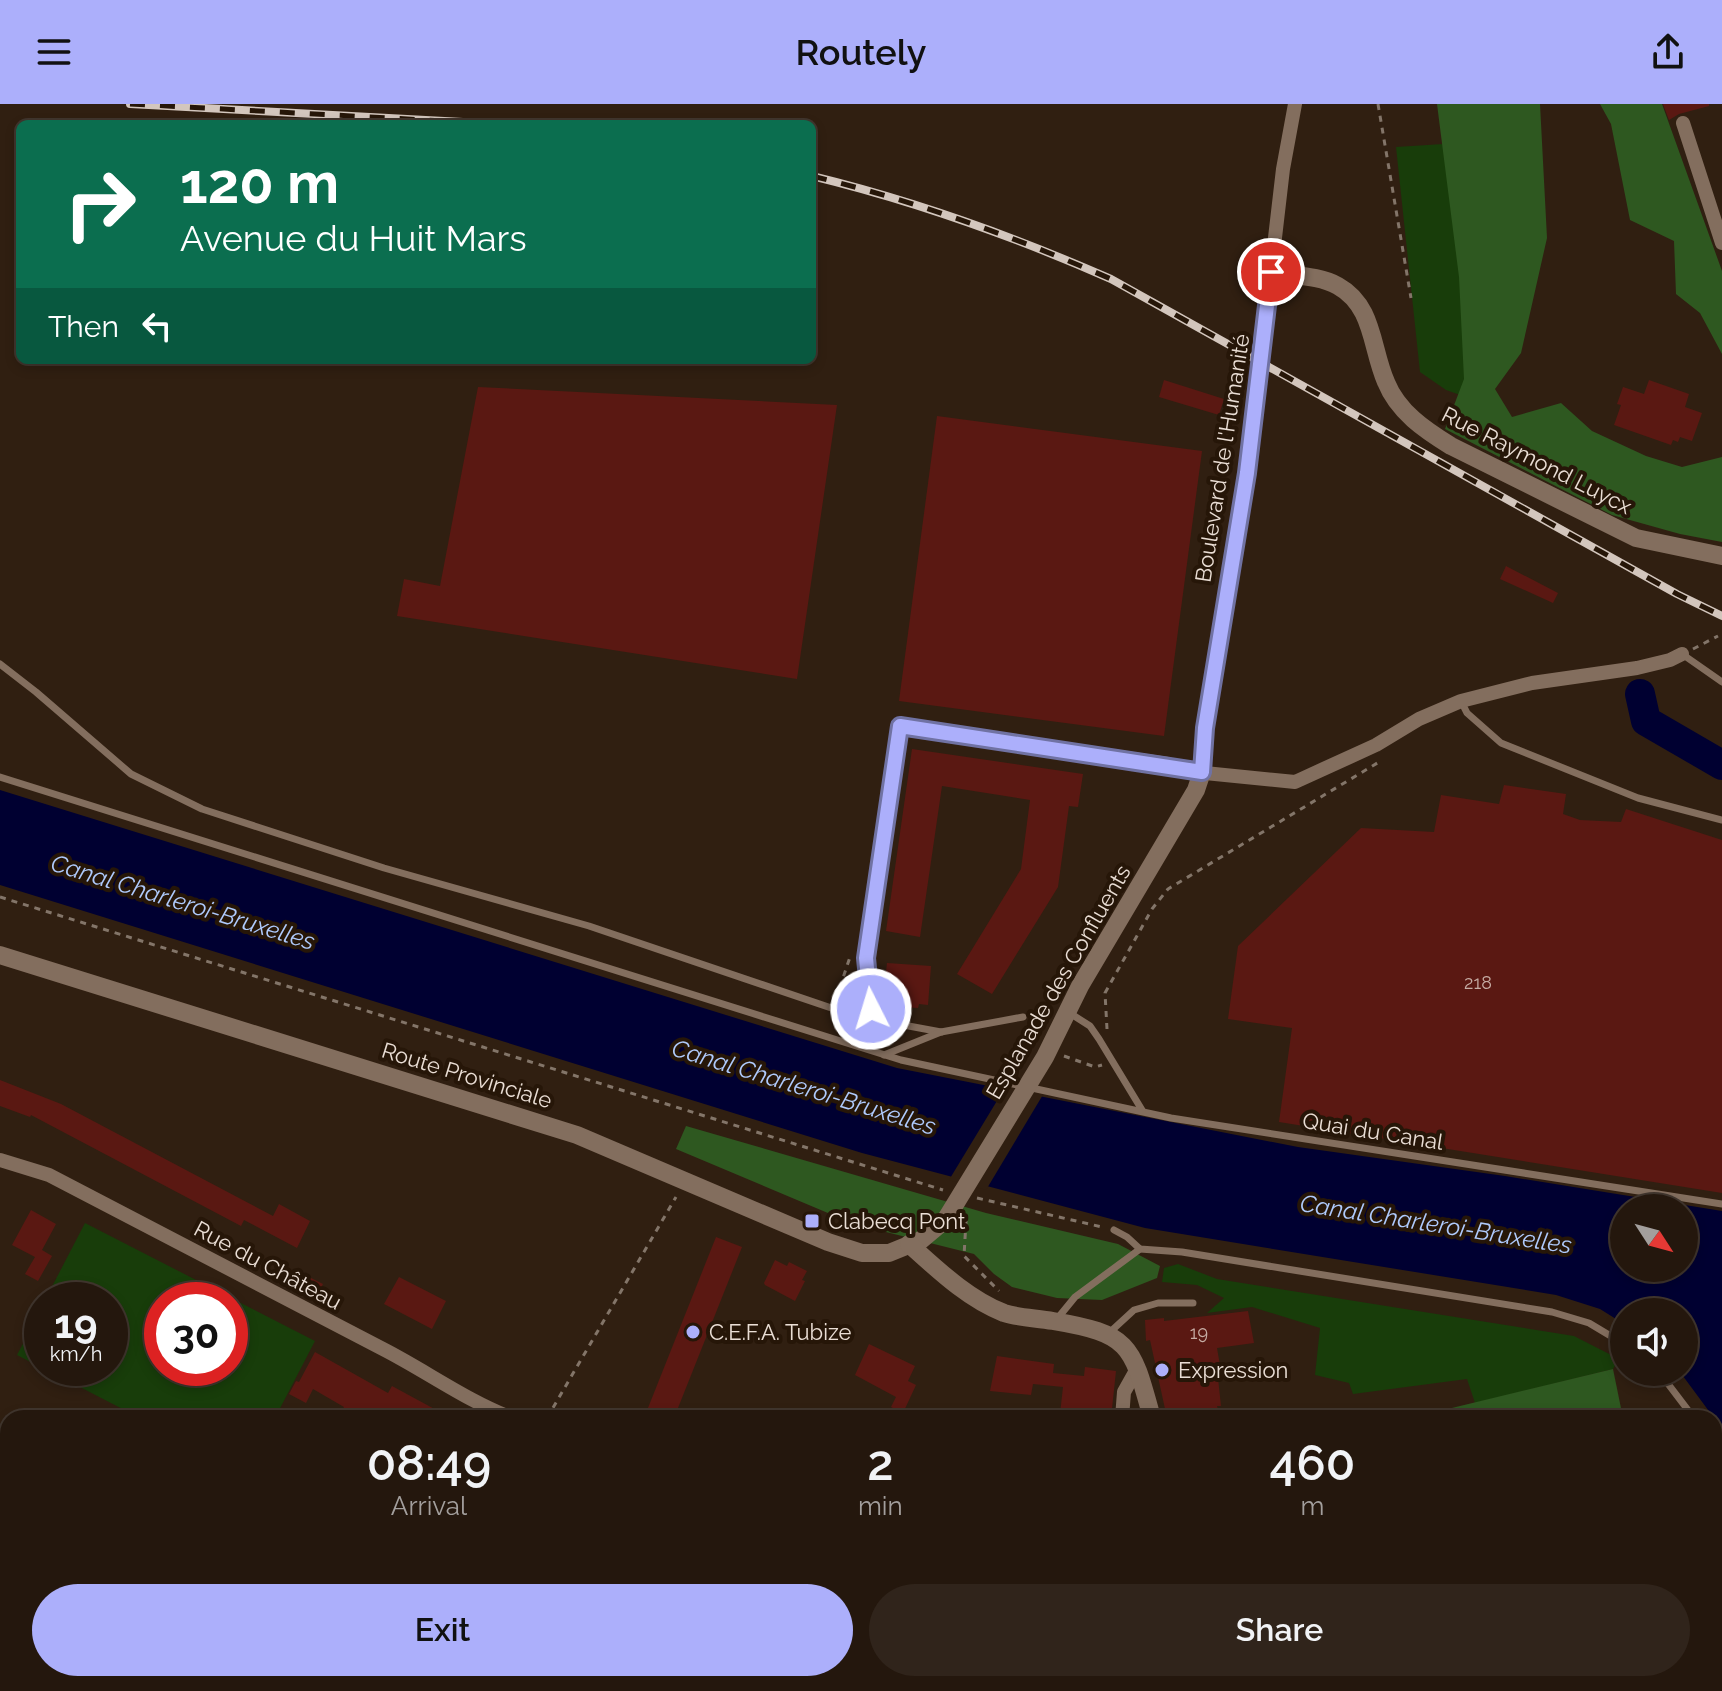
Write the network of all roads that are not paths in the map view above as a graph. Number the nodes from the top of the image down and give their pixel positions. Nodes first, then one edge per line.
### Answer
1 (1295, 104) edge
2 (1683, 123) dead end
3 (1722, 243) edge
4 (1271, 272) junction
5 (1722, 556) edge
6 (1682, 654) joint
7 (0, 664) edge
8 (1722, 682) edge
9 (1461, 701) junction
10 (1202, 772) junction
11 (0, 777) edge
12 (1722, 820) edge
13 (0, 955) edge
14 (871, 1009) dead end
15 (1068, 1012) junction
16 (1023, 1017) dead end
17 (941, 1032) junction
18 (884, 1055) junction
19 (1142, 1110) junction
20 (0, 1160) edge
21 (1722, 1204) edge
22 (958, 1213) joint
23 (1114, 1230) road end
24 (909, 1244) junction
25 (1140, 1249) junction
26 (1193, 1303) dead end
27 (1055, 1321) junction
28 (1109, 1333) junction
29 (1610, 1336) edge
30 (1138, 1367) junction
31 (1670, 1386) edge
32 (477, 1410) edge
33 (1123, 1410) edge
34 (1150, 1410) edge
35 (1688, 1410) edge

1 - 4 street, Boulevard de l'Humanité
2 - 3 street
4 - 5 main road, Rue Raymond Luycx
4 - 10 main road, Boulevard de l'Humanité
6 - 8 lane
6 - 9 street
7 - 17 lane
9 - 10 street
9 - 12 lane
10 - 14 street
10 - 15 main road, Esplanade des Confluents
11 - 18 lane, Quai du Canal
13 - 24 main road, Route Provinciale
15 - 19 lane
15 - 22 main road, Esplanade des Confluents
16 - 17 lane
17 - 18 lane
18 - 19 lane, Quai du Canal
19 - 21 lane, Quai du Canal
20 - 32 street, Rue du Château
22 - 24 main road, Route Provinciale
23 - 25 lane
24 - 27 main road
25 - 27 lane
25 - 29 lane
26 - 28 lane
27 - 28 main road
28 - 30 main road
30 - 33 street
30 - 34 main road
31 - 35 lane

